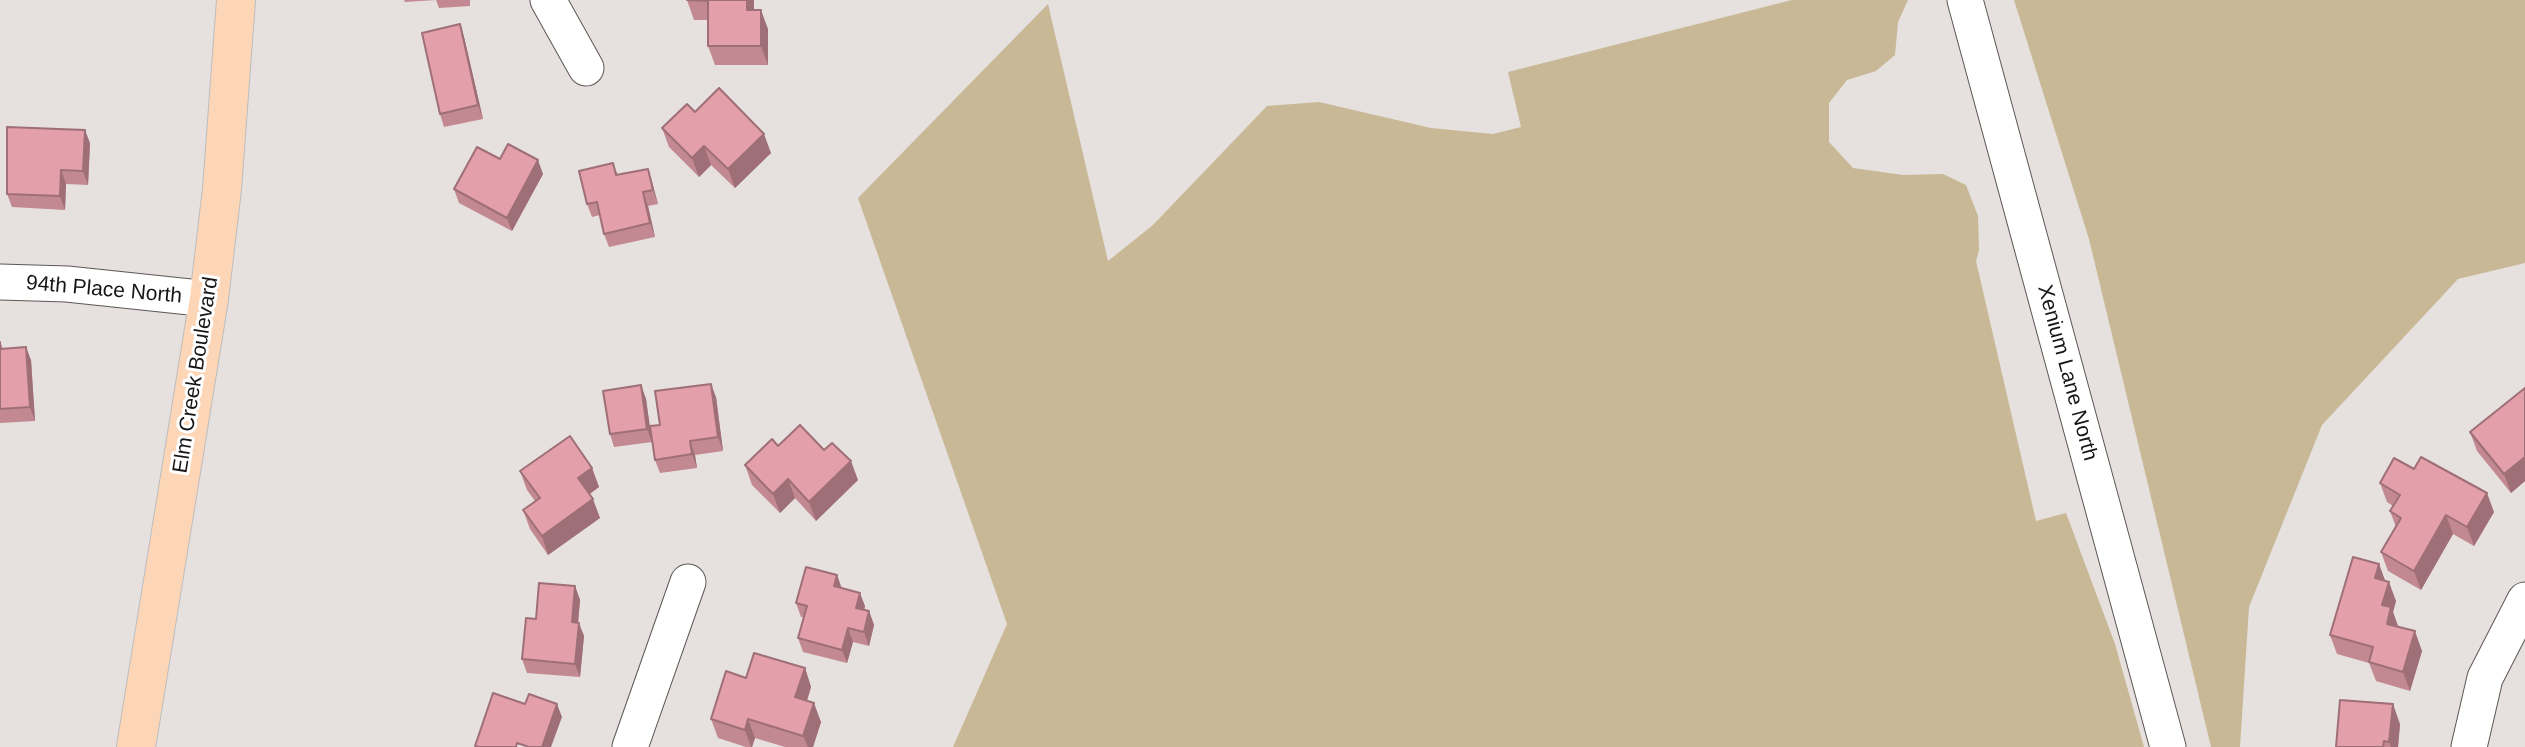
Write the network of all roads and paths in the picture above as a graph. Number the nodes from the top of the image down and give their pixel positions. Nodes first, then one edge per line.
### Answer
1 (236, 0) edge
2 (548, 0) edge
3 (1965, 0) edge
4 (586, 68) dead end
5 (0, 282) edge
6 (209, 299) junction
7 (688, 582) dead end
8 (2525, 600) edge
9 (136, 747) edge
10 (630, 747) edge
11 (2168, 747) edge
12 (2469, 747) edge

1 - 6 main road, Elm Creek Boulevard
2 - 4 street
3 - 11 street, Xenium Lane North
5 - 6 street, 94th Place North
6 - 9 main road, Elm Creek Boulevard
7 - 10 street
8 - 12 street

